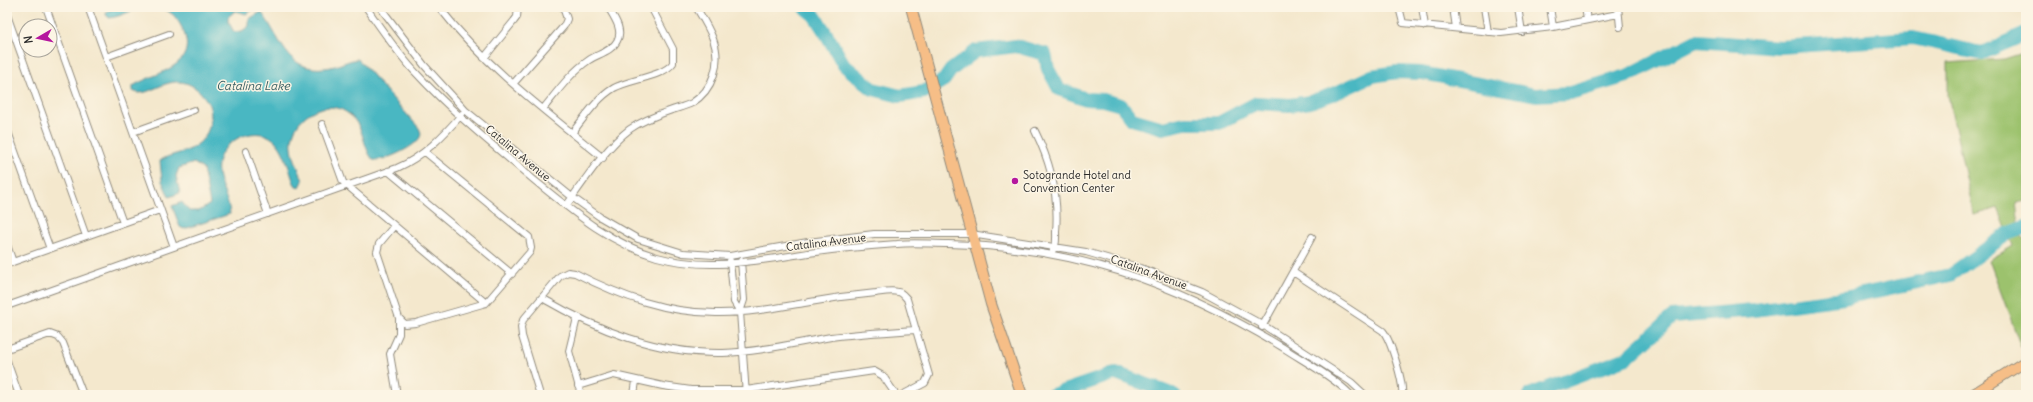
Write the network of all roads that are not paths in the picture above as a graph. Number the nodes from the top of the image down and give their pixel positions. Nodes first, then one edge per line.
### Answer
1 (46, 7) edge
2 (88, 7) edge
3 (366, 7) edge
4 (380, 7) edge
5 (439, 7) edge
6 (518, 7) edge
7 (563, 7) edge
8 (608, 7) edge
9 (651, 7) edge
10 (696, 7) edge
11 (911, 7) edge
12 (1399, 7) edge
13 (1422, 7) edge
14 (1453, 7) edge
15 (1484, 7) edge
16 (1518, 7) edge
17 (1550, 7) edge
18 (1585, 7) edge
19 (1619, 9) edge
20 (7, 15) edge
21 (1587, 20) junction
22 (1424, 26) junction
23 (1553, 27) junction
24 (1620, 27) dead end
25 (1456, 28) junction
26 (1488, 32) junction
27 (1522, 32) junction
28 (168, 34) dead end
29 (106, 57) junction
30 (484, 58) junction
31 (513, 84) junction
32 (543, 109) junction
33 (194, 110) dead end
34 (466, 110) junction
35 (460, 116) junction
36 (322, 124) dead end
37 (7, 129) edge
38 (1035, 131) dead end
39 (133, 132) junction
40 (572, 133) junction
41 (246, 151) dead end
42 (425, 152) junction
43 (603, 158) junction
44 (388, 171) junction
45 (347, 186) junction
46 (572, 197) junction
47 (566, 206) junction
48 (160, 210) junction
49 (268, 214) junction
50 (123, 223) junction
51 (394, 226) junction
52 (971, 234) junction
53 (86, 236) junction
54 (1312, 237) dead end
55 (7, 245) edge
56 (975, 245) junction
57 (174, 247) junction
58 (1055, 247) junction
59 (50, 249) junction
60 (740, 254) junction
61 (1049, 254) junction
62 (730, 256) junction
63 (10, 263) edge
64 (741, 263) junction
65 (731, 265) junction
66 (1293, 272) junction
67 (512, 274) junction
68 (542, 298) junction
69 (486, 303) junction
70 (7, 306) edge
71 (740, 312) junction
72 (399, 318) junction
73 (577, 318) junction
74 (1263, 324) junction
75 (916, 330) junction
76 (1258, 333) junction
77 (7, 349) edge
78 (742, 352) junction
79 (7, 361) edge
80 (2026, 361) edge
81 (636, 381) junction
82 (578, 386) junction
83 (746, 393) edge
84 (19, 395) edge
85 (75, 395) edge
86 (397, 395) edge
87 (540, 395) edge
88 (581, 395) edge
89 (634, 395) edge
90 (896, 395) edge
91 (902, 395) edge
92 (1022, 395) edge
93 (1352, 395) edge
94 (1365, 395) edge
95 (1402, 395) edge
96 (1972, 395) edge

1 - 50 street
2 - 29 street
3 - 35 street, Catalina Avenue
4 - 34 street, Catalina Avenue
5 - 30 street
6 - 30 street
7 - 31 street
8 - 32 street
9 - 40 street
10 - 43 street
11 - 52 main road
12 - 22 street
13 - 22 street
14 - 25 street
15 - 26 street
16 - 27 street
17 - 23 street
18 - 21 street
19 - 21 street
19 - 24 street
20 - 53 street
21 - 23 street
22 - 25 street
23 - 27 street
25 - 26 street
26 - 27 street
28 - 29 street
29 - 39 street
30 - 31 street
31 - 32 street
32 - 40 street
33 - 39 street
34 - 35 street
34 - 46 street, Catalina Avenue
35 - 42 street
35 - 47 street, Catalina Avenue
36 - 45 street
37 - 59 street
38 - 58 street
39 - 48 street
40 - 43 street
41 - 49 street
42 - 44 street
42 - 67 street
43 - 46 street
44 - 45 street
44 - 67 street
45 - 49 street
45 - 51 street
46 - 47 street
46 - 62 street, Catalina Avenue
47 - 65 street, Catalina Avenue
48 - 50 street
48 - 57 street
49 - 57 street
50 - 53 street
51 - 69 street
51 - 72 street
52 - 56 main road
52 - 58 street, Catalina Avenue
52 - 60 street, Catalina Avenue
53 - 59 street
54 - 66 street
55 - 63 street
56 - 61 street, Catalina Avenue
56 - 64 street, Catalina Avenue
56 - 92 main road
57 - 70 street
58 - 61 street
58 - 74 street, Catalina Avenue
59 - 63 street
60 - 62 street, Catalina Avenue
60 - 64 street
61 - 76 street, Catalina Avenue
62 - 65 street
64 - 65 street, Catalina Avenue
64 - 71 street
65 - 71 street
66 - 74 street
66 - 95 street
67 - 69 street
68 - 71 street
68 - 73 street
68 - 87 street
69 - 72 street
71 - 75 street
71 - 78 street
72 - 86 street
73 - 78 street
73 - 82 street
74 - 76 street
74 - 94 street, Catalina Avenue
75 - 78 street
75 - 91 street
76 - 93 street, Catalina Avenue
77 - 85 street
78 - 83 street
79 - 84 street
80 - 96 main road
81 - 82 street
81 - 83 street
81 - 89 street
82 - 88 street
83 - 90 street

